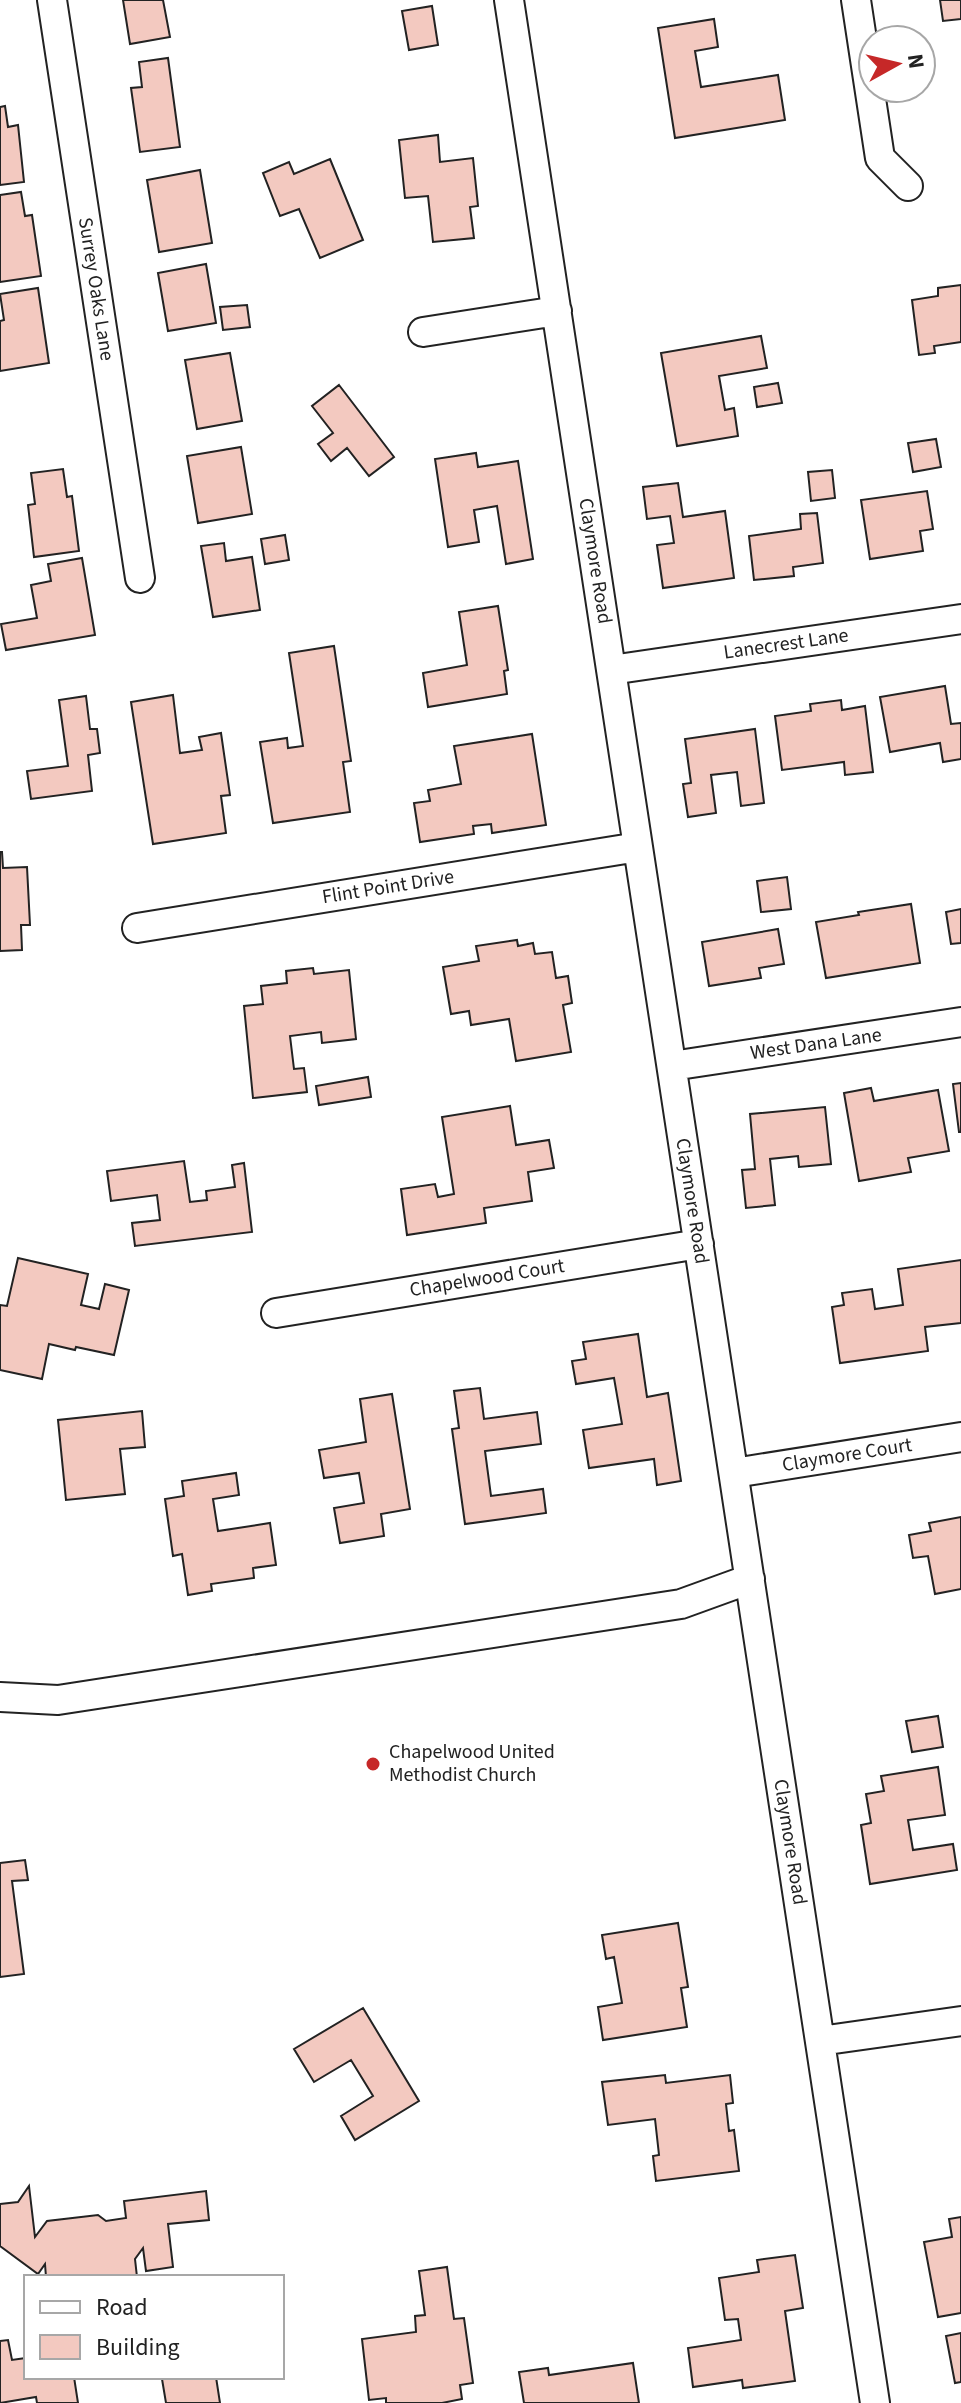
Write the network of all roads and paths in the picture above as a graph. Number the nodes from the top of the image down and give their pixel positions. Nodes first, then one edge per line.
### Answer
1 (52, 0) edge
2 (509, 0) edge
3 (856, 0) edge
4 (908, 186) dead end
5 (557, 311) junction
6 (423, 332) dead end
7 (140, 578) dead end
8 (961, 619) edge
9 (611, 670) junction
10 (638, 847) junction
11 (137, 928) dead end
12 (961, 1022) edge
13 (672, 1066) junction
14 (699, 1244) junction
15 (276, 1313) dead end
16 (961, 1437) edge
17 (734, 1473) junction
18 (750, 1579) junction
19 (0, 1697) edge
20 (961, 2021) edge
21 (820, 2041) junction
22 (875, 2403) edge

1 - 7 street, Surrey Oaks Lane
2 - 5 street, Claymore Road
3 - 4 street
5 - 6 street
5 - 9 street, Claymore Road
8 - 9 street, Lanecrest Lane
9 - 10 street, Claymore Road
10 - 11 street, Flint Point Drive
10 - 13 street, Claymore Road
12 - 13 street, West Dana Lane
13 - 14 street, Claymore Road
14 - 15 street, Chapelwood Court
14 - 17 street, Claymore Road
16 - 17 street, Claymore Court
17 - 18 street, Claymore Road
18 - 19 street
18 - 21 street, Claymore Road
20 - 21 street
21 - 22 street, Claymore Road

